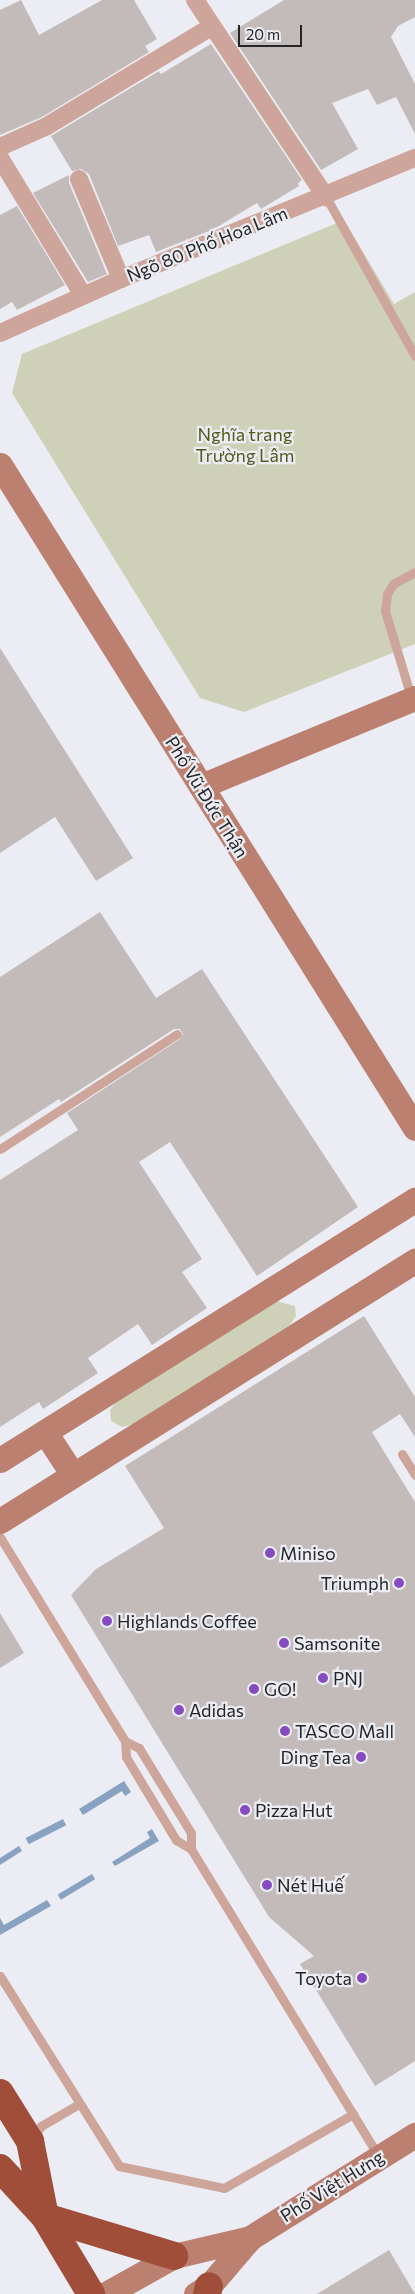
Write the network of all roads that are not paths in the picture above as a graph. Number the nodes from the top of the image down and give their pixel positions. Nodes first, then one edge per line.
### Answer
1 (195, 0) edge
2 (211, 27) junction
3 (0, 147) edge
4 (0, 158) edge
5 (415, 158) edge
6 (79, 179) dead end
7 (326, 198) junction
8 (121, 278) junction
9 (83, 295) junction
10 (0, 332) edge
11 (415, 356) edge
12 (0, 465) edge
13 (415, 572) edge
14 (413, 699) edge
15 (201, 786) junction
16 (177, 1034) dead end
17 (415, 1128) edge
18 (0, 1149) edge
19 (415, 1200) edge
20 (415, 1261) edge
21 (45, 1432) junction
22 (402, 1454) dead end
23 (0, 1460) edge
24 (73, 1475) junction
25 (415, 1475) edge
26 (0, 1521) edge
27 (0, 1537) edge
28 (125, 1741) junction
29 (190, 1849) junction
30 (0, 1976) edge
31 (0, 2093) edge
32 (79, 2104) junction
33 (353, 2114) junction
34 (415, 2135) edge
35 (30, 2142) junction
36 (379, 2157) junction
37 (0, 2168) edge
38 (45, 2216) junction
39 (250, 2238) junction
40 (174, 2256) junction
41 (204, 2291) edge
42 (91, 2294) edge
43 (106, 2294) edge

1 - 2 street
2 - 3 street
2 - 7 street
4 - 9 street
5 - 7 street, Ngõ 80 Phố Hoa Lâm
6 - 8 street
7 - 8 street, Ngõ 80 Phố Hoa Lâm
7 - 11 lane
8 - 9 street, Ngõ 80 Phố Hoa Lâm
9 - 10 street, Ngõ 80 Phố Hoa Lâm
12 - 15 street, Phố Vũ Đức Thận
13 - 14 lane
14 - 15 street
15 - 17 street, Phố Vũ Đức Thận
16 - 18 lane
19 - 21 street
20 - 24 street
21 - 23 street
21 - 24 street
22 - 25 lane
24 - 26 street
27 - 28 lane
28 - 29 lane
28 - 29 lane
29 - 33 lane
30 - 32 lane
31 - 35 highway
32 - 33 lane
32 - 35 lane
33 - 36 lane
34 - 36 street, Phố Việt Hưng
35 - 38 highway
36 - 39 street, Phố Việt Hưng
37 - 38 highway
38 - 40 highway
38 - 42 highway
39 - 40 street, Phố Việt Hưng
39 - 41 street, Phố Việt Hưng
40 - 43 street, Phố Việt Hưng

